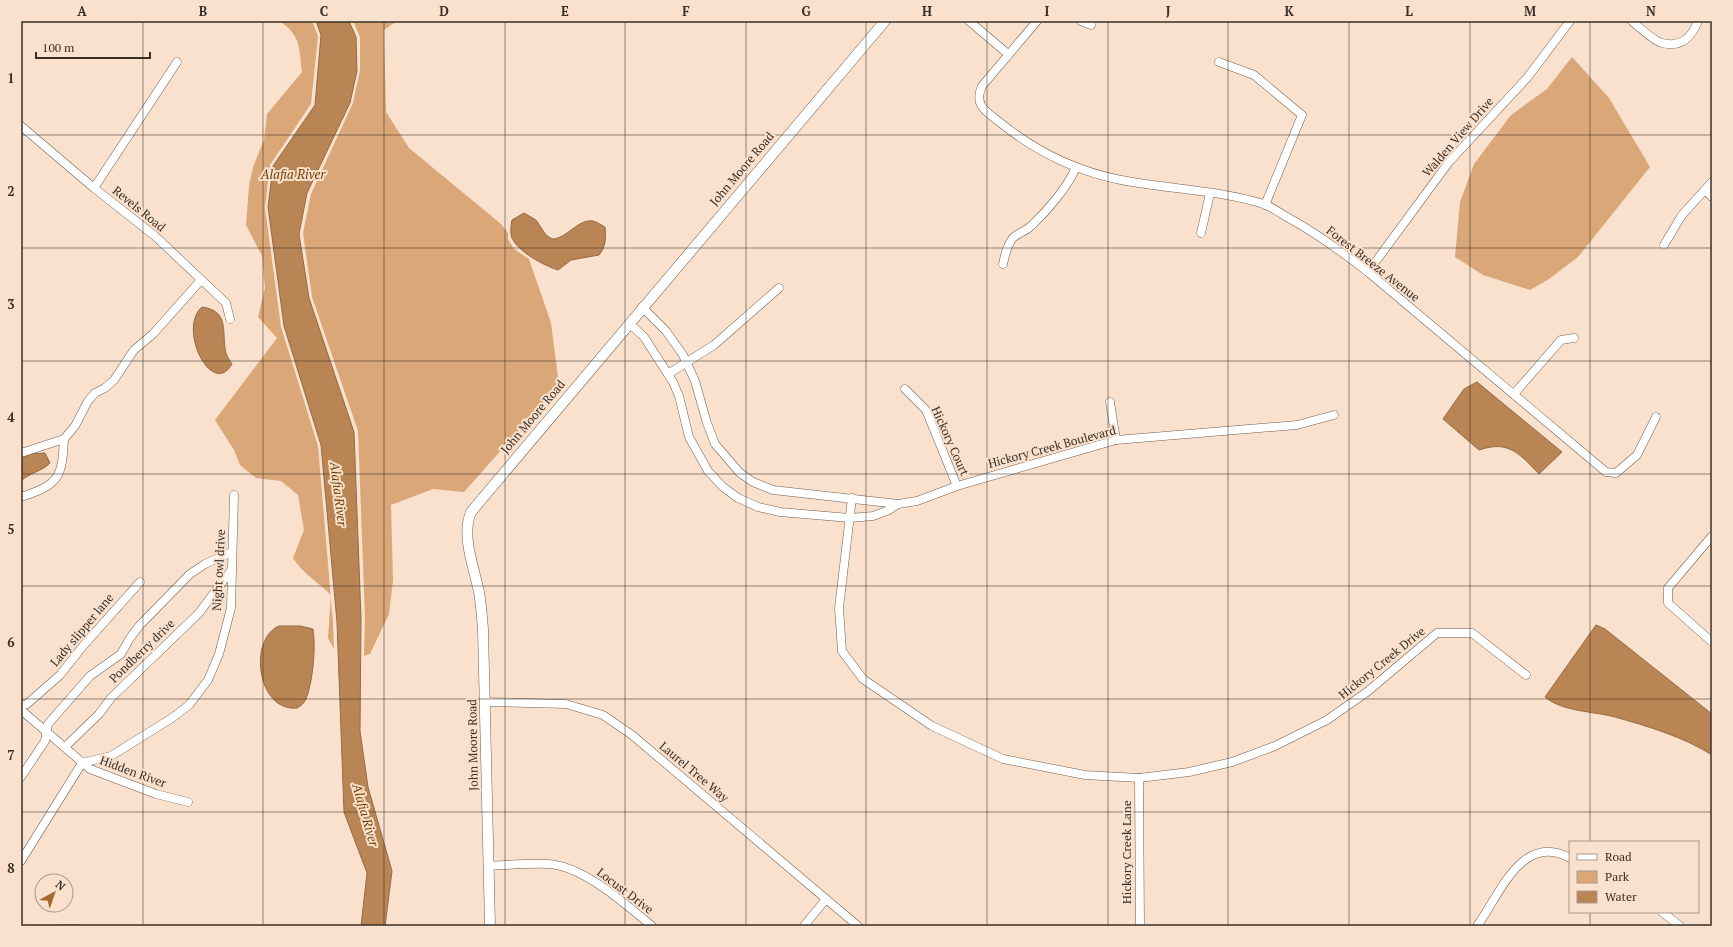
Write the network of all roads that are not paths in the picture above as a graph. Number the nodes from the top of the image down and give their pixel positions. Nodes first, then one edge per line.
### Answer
1 (885, 21) edge
2 (969, 21) edge
3 (1037, 21) edge
4 (1081, 21) edge
5 (1570, 21) edge
6 (1632, 21) edge
7 (1698, 21) edge
8 (1091, 25) dead end
9 (1008, 54) junction
10 (177, 62) dead end
11 (1219, 62) dead end
12 (21, 126) edge
13 (1076, 168) junction
14 (1712, 182) edge
15 (94, 188) junction
16 (1705, 190) junction
17 (1210, 193) junction
18 (1712, 197) edge
19 (1265, 204) junction
20 (1202, 233) dead end
21 (1664, 246) dead end
22 (1003, 264) dead end
23 (1368, 272) junction
24 (201, 280) junction
25 (779, 288) dead end
26 (642, 308) junction
27 (230, 319) dead end
28 (630, 323) junction
29 (1574, 338) dead end
30 (687, 362) junction
31 (668, 374) junction
32 (905, 389) dead end
33 (1514, 394) junction
34 (1110, 402) dead end
35 (1334, 416) dead end
36 (1656, 417) dead end
37 (64, 439) junction
38 (1116, 440) junction
39 (21, 453) edge
40 (957, 486) junction
41 (21, 495) edge
42 (234, 495) dead end
43 (852, 498) junction
44 (898, 504) junction
45 (850, 518) junction
46 (1712, 536) edge
47 (232, 552) junction
48 (232, 569) junction
49 (140, 582) dead end
50 (1712, 642) edge
51 (1526, 675) dead end
52 (486, 702) junction
53 (21, 706) edge
54 (21, 710) edge
55 (48, 732) junction
56 (65, 747) junction
57 (82, 762) junction
58 (21, 777) edge
59 (1139, 778) junction
60 (188, 802) dead end
61 (1569, 858) edge
62 (21, 861) edge
63 (489, 866) junction
64 (826, 899) junction
65 (1663, 913) edge
66 (490, 926) edge
67 (652, 926) edge
68 (804, 926) edge
69 (858, 926) edge
70 (1140, 926) edge
71 (1477, 926) edge
72 (1680, 926) edge

1 - 26 street, John Moore Road
2 - 9 street
3 - 9 street, Forest Breeze Avenue
4 - 8 street
5 - 23 street, Walden View Drive
6 - 7 street
9 - 13 street, Forest Breeze Avenue
10 - 15 street
11 - 19 street
12 - 15 street, Revels Road
13 - 17 street, Forest Breeze Avenue
13 - 22 street
14 - 16 street
15 - 24 street, Revels Road
16 - 18 street
16 - 21 street
17 - 19 street, Forest Breeze Avenue
17 - 20 street
19 - 23 street, Forest Breeze Avenue
23 - 33 street, Forest Breeze Avenue
24 - 27 street, Revels Road
24 - 37 street
25 - 30 street
26 - 28 street, John Moore Road
26 - 30 street, Hickory Creek Boulevard
28 - 31 street, Hickory Creek Boulevard
28 - 52 street, John Moore Road
29 - 33 street
30 - 31 street
30 - 43 street, Hickory Creek Boulevard
31 - 45 street, Hickory Creek Boulevard
32 - 40 street, Hickory Court
33 - 36 street, Forest Breeze Avenue
34 - 38 street
35 - 38 street, Hickory Creek Boulevard
37 - 39 street
37 - 41 street
38 - 40 street, Hickory Creek Boulevard
40 - 44 street, Hickory Creek Boulevard
42 - 47 street, Night owl drive
43 - 44 street, Hickory Creek Boulevard
43 - 45 street, Hickory Creek Drive
44 - 45 street, Hickory Creek Boulevard
45 - 59 street, Hickory Creek Drive
46 - 50 street
47 - 48 street, Night owl drive
47 - 55 street
48 - 56 street, Pondberry drive
48 - 57 street, Night owl drive
49 - 53 street, Lady slipper lane
51 - 59 street, Hickory Creek Drive
52 - 63 street, John Moore Road
52 - 64 street, Laurel Tree Way
54 - 55 street, Hidden River
55 - 56 street, Hidden River
55 - 58 street
56 - 57 street, Hidden River
57 - 60 street, Hidden River
57 - 62 street
59 - 70 street, Hickory Creek Lane
61 - 71 street
63 - 66 street, John Moore Road
63 - 67 street, Locust Drive
64 - 68 street
64 - 69 street, Laurel Tree Way
65 - 72 street

